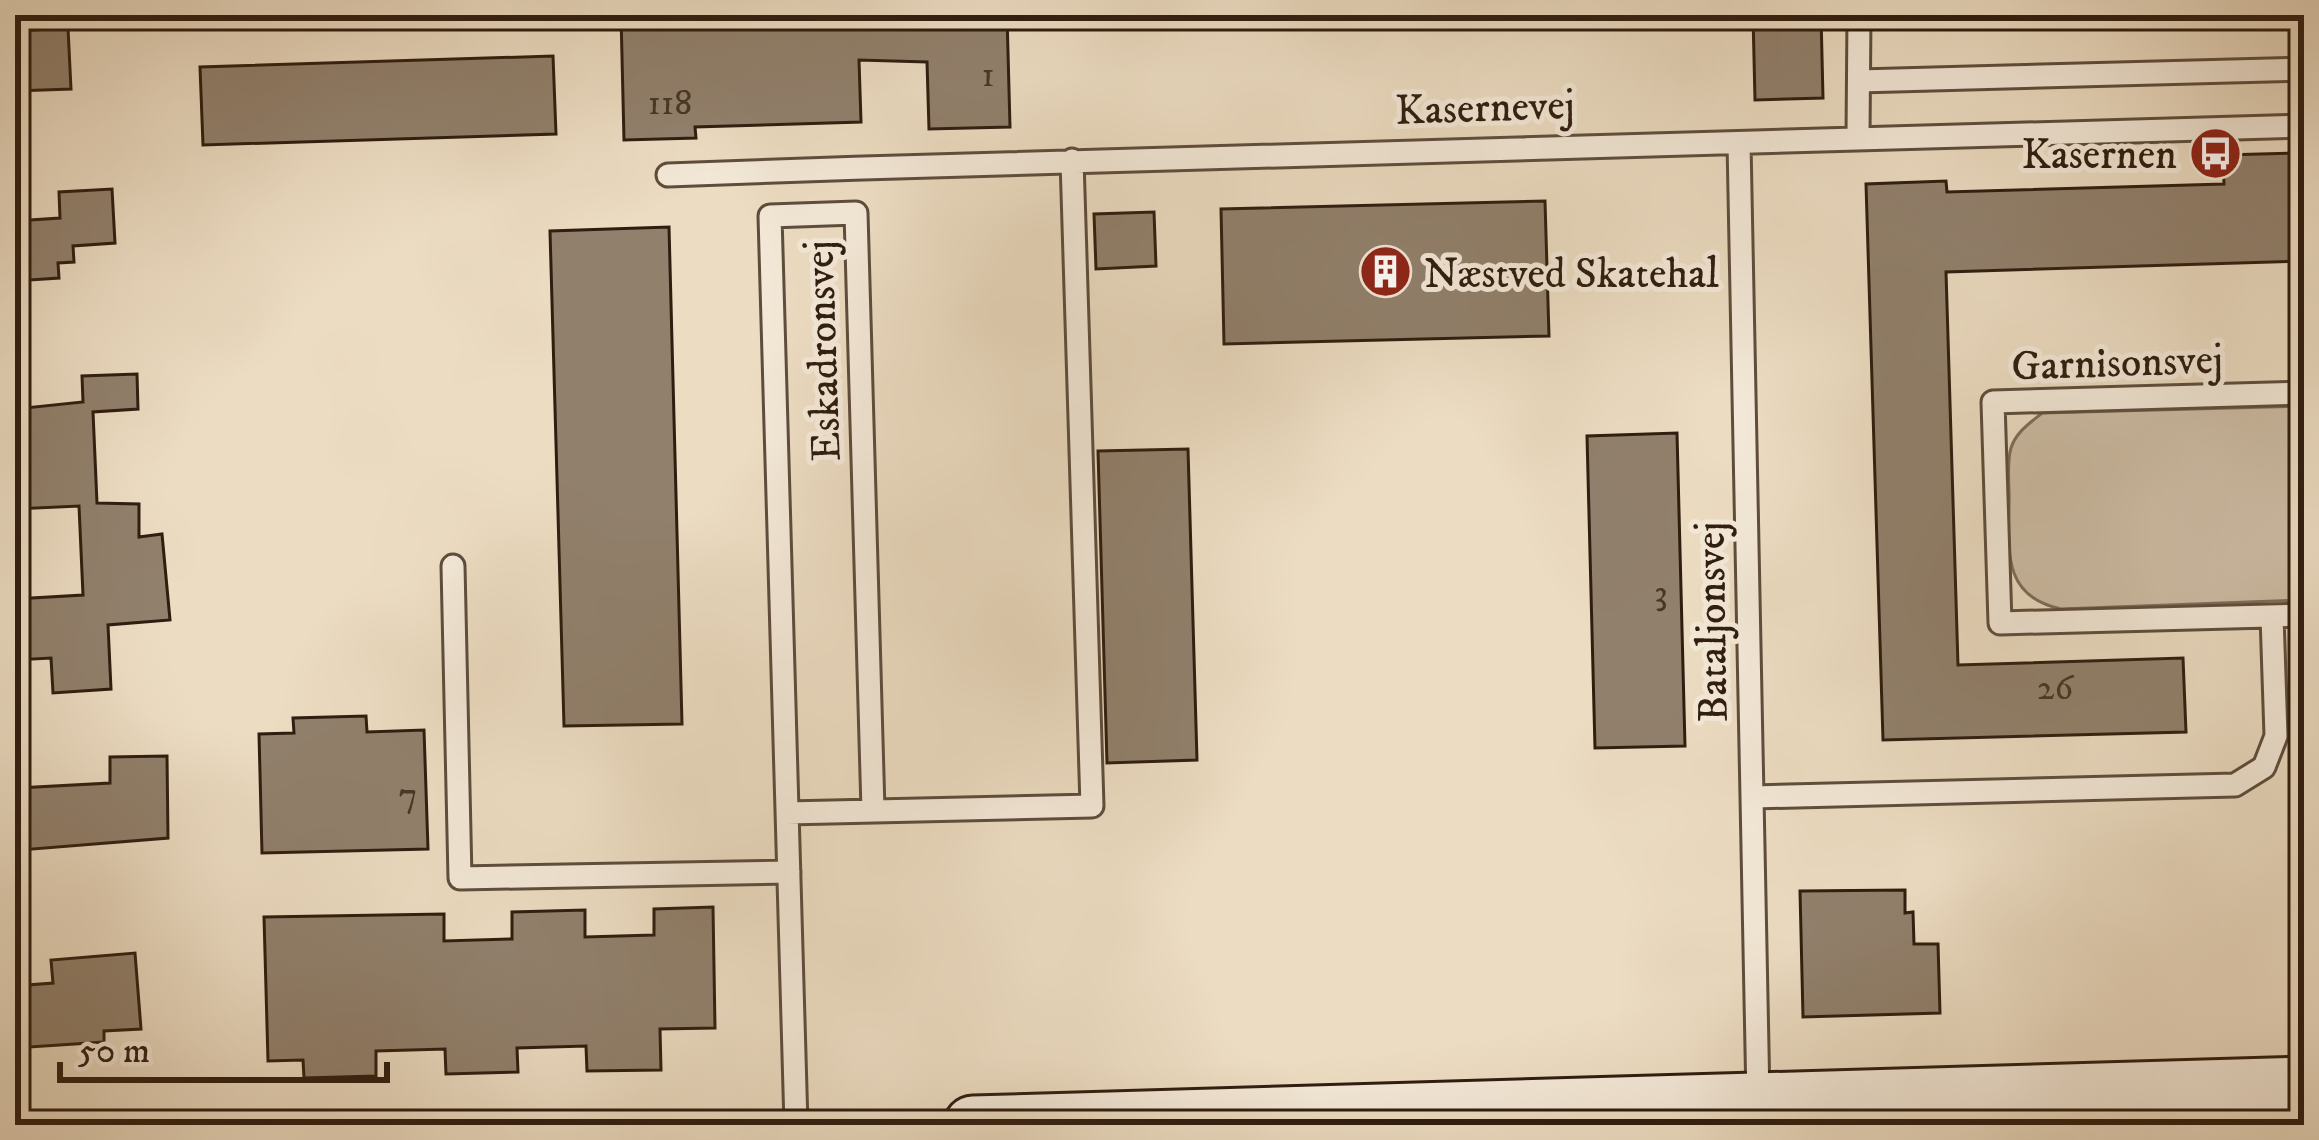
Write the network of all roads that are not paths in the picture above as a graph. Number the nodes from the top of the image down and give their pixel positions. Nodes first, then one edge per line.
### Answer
1 (1859, 15) edge
2 (2304, 69) edge
3 (1859, 81) junction
4 (2304, 127) edge
5 (1858, 136) junction
6 (1739, 143) junction
7 (1072, 160) junction
8 (668, 175) dead end
9 (2304, 393) edge
10 (453, 566) dead end
11 (2304, 615) edge
12 (2272, 616) junction
13 (1753, 797) junction
14 (873, 810) junction
15 (787, 813) junction
16 (789, 872) junction
17 (2304, 1086) edge
18 (1758, 1100) junction
19 (1537, 1116) edge
20 (1216, 1121) edge
21 (796, 1125) edge
22 (973, 1125) edge

1 - 3 lane
2 - 3 lane
3 - 5 lane
4 - 5 lane, Kasernevej
5 - 6 lane, Kasernevej
6 - 7 lane, Kasernevej
6 - 13 lane, Bataljonsvej
7 - 8 lane, Kasernevej
7 - 14 lane
9 - 12 lane, Garnisonsvej
10 - 16 lane
11 - 12 lane, Garnisonsvej
12 - 13 lane
13 - 18 lane, Bataljonsvej
14 - 15 lane
14 - 15 lane, Eskadronsvej
15 - 16 lane, Eskadronsvej
16 - 21 lane, Eskadronsvej
17 - 18 street
18 - 19 street
19 - 20 street
20 - 22 street

